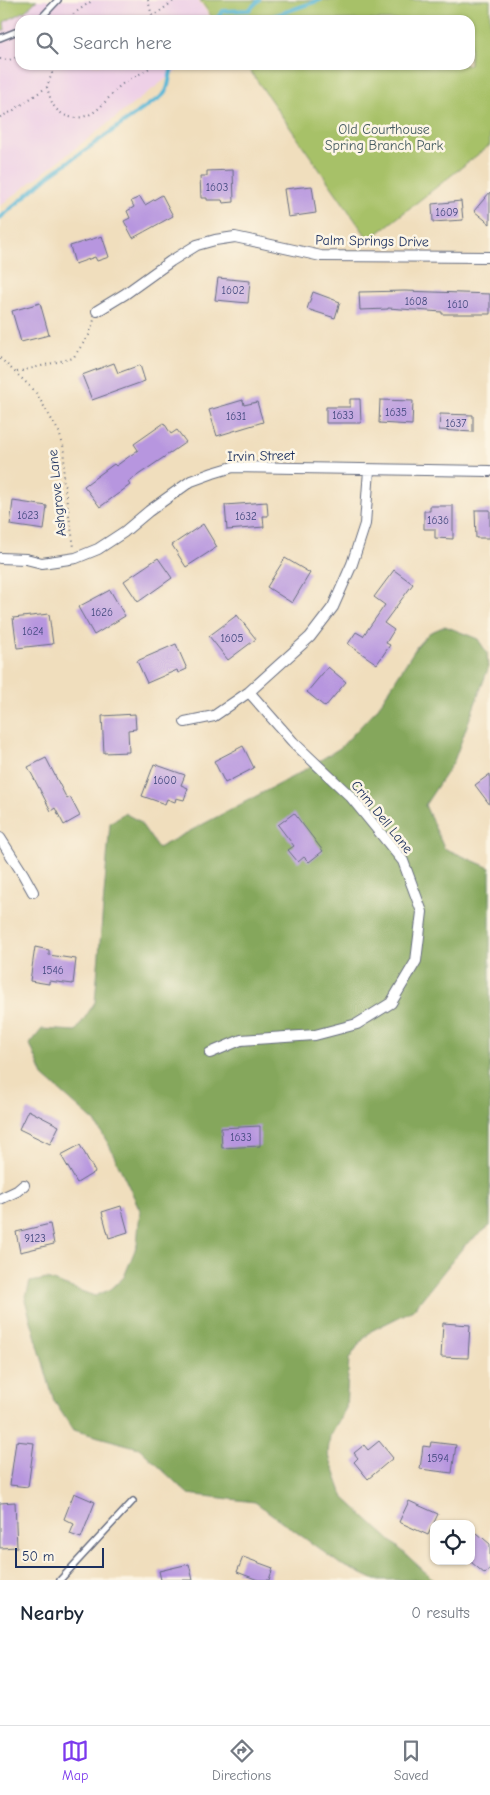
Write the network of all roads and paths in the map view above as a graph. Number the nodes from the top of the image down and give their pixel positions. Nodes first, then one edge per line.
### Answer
1 (58, 0) edge
2 (93, 0) edge
3 (148, 0) edge
4 (175, 0) edge
5 (44, 15) edge
6 (72, 15) edge
7 (152, 15) edge
8 (157, 15) edge
9 (15, 32) edge
10 (0, 38) edge
11 (15, 58) edge
12 (0, 59) edge
13 (50, 70) edge
14 (148, 70) edge
15 (47, 87) junction
16 (0, 117) edge
17 (490, 257) edge
18 (97, 311) joint
19 (0, 358) edge
20 (17, 372) junction
21 (369, 470) junction
22 (490, 471) edge
23 (0, 558) edge
24 (76, 558) junction
25 (249, 692) junction
26 (185, 722) dead end
27 (0, 838) edge
28 (33, 892) dead end
29 (210, 1053) dead end
30 (24, 1184) dead end
31 (0, 1200) edge
32 (133, 1501) dead end
33 (60, 1580) edge

1 - 5 lane
2 - 6 path
3 - 7 path
4 - 8 path
9 - 10 lane
11 - 12 path
13 - 15 path
14 - 15 path
15 - 16 path
17 - 18 street, Palm Springs Drive
18 - 20 path
19 - 20 path, Ashgrove Lane
20 - 24 path, Ashgrove Lane
21 - 22 street, Irvin Street
21 - 24 street, Irvin Street
21 - 25 street
23 - 24 street, Irvin Street
25 - 26 street
25 - 29 street, Crim Dell Lane
27 - 28 street
30 - 31 street
32 - 33 lane

